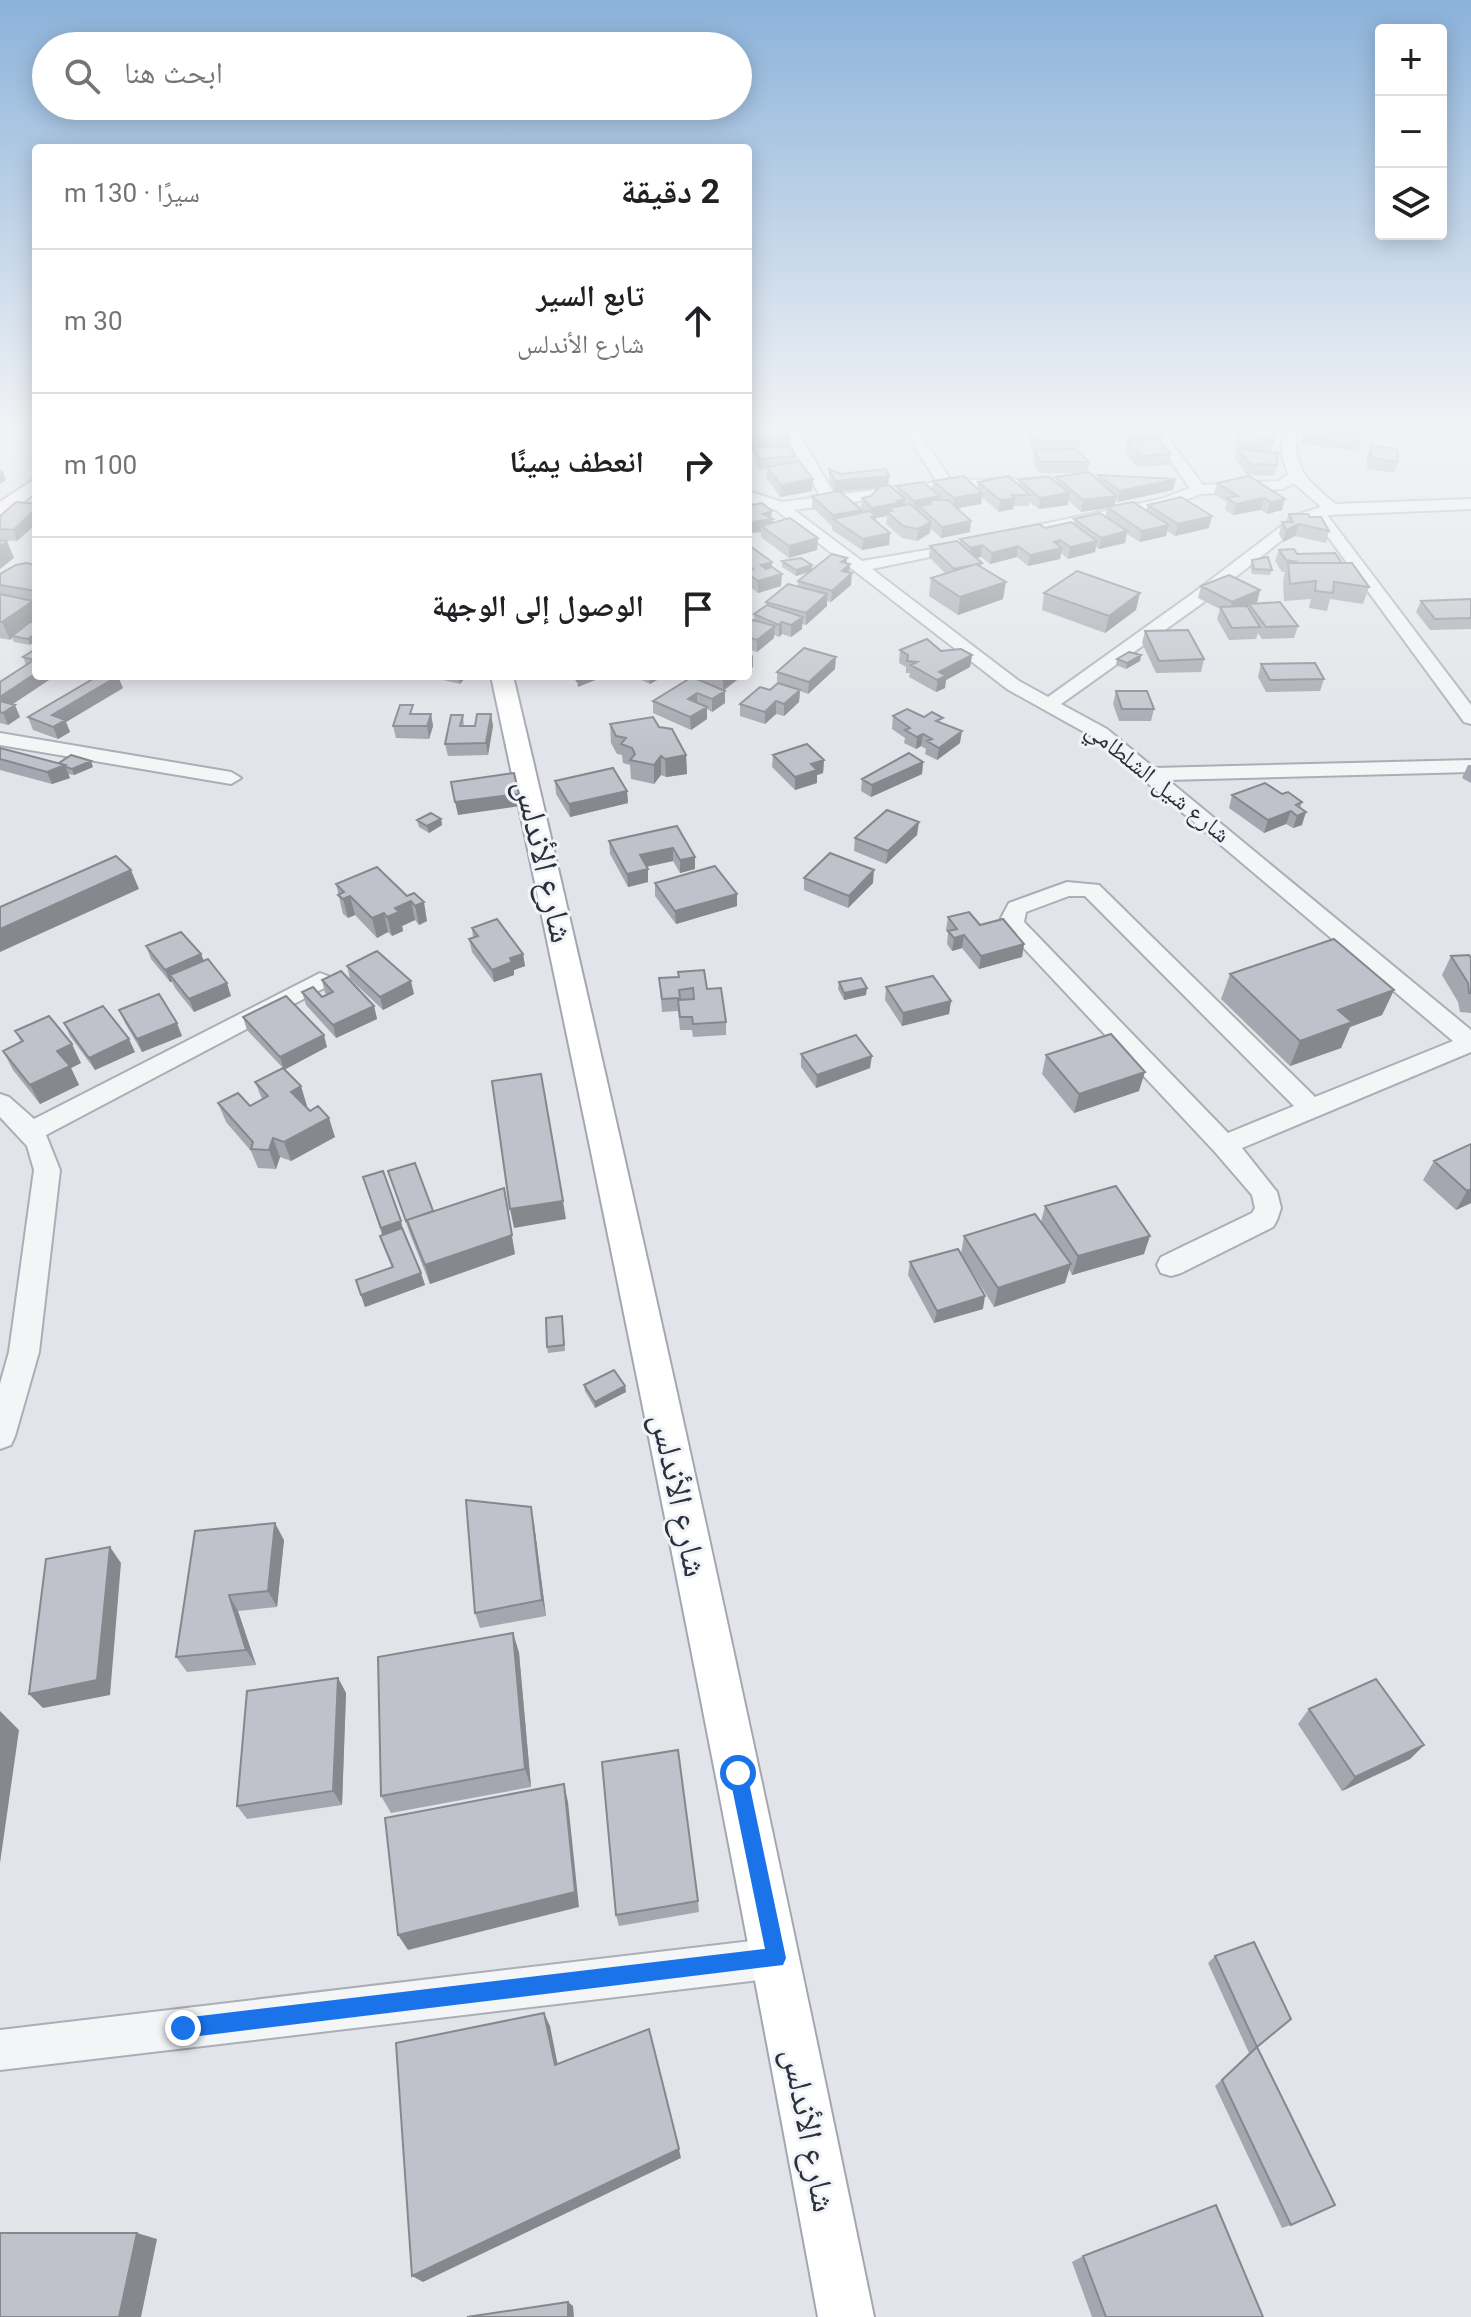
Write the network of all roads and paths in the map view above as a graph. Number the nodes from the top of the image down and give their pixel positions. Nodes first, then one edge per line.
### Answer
1 (816, 534) edge
2 (1017, 534) edge
3 (1279, 534) edge
4 (1341, 534) edge
5 (859, 567) junction
6 (503, 680) edge
7 (1048, 705) junction
8 (1471, 718) edge
9 (0, 739) edge
10 (1471, 766) edge
11 (1153, 774) junction
12 (231, 778) dead end
13 (320, 981) edge
14 (1471, 1043) edge
15 (0, 1103) edge
16 (1312, 1109) junction
17 (31, 1132) junction
18 (1224, 1145) junction
19 (1171, 1265) dead end
20 (0, 1436) edge
21 (776, 1958) junction
22 (0, 2050) edge
23 (846, 2317) edge

1 - 5 street, شارع شيل الشلطامي
2 - 5 street
3 - 7 street
4 - 8 street
5 - 7 street, شارع شيل الشلطامي
6 - 21 main road, شارع الأندلس
7 - 11 street, شارع شيل الشلطامي
9 - 12 street
10 - 11 street
11 - 14 street, شارع شيل الشلطامي
13 - 17 street
14 - 16 street
15 - 17 street
16 - 18 street
16 - 18 street
17 - 20 street
18 - 19 street
21 - 22 street
21 - 23 main road, شارع الأندلس

